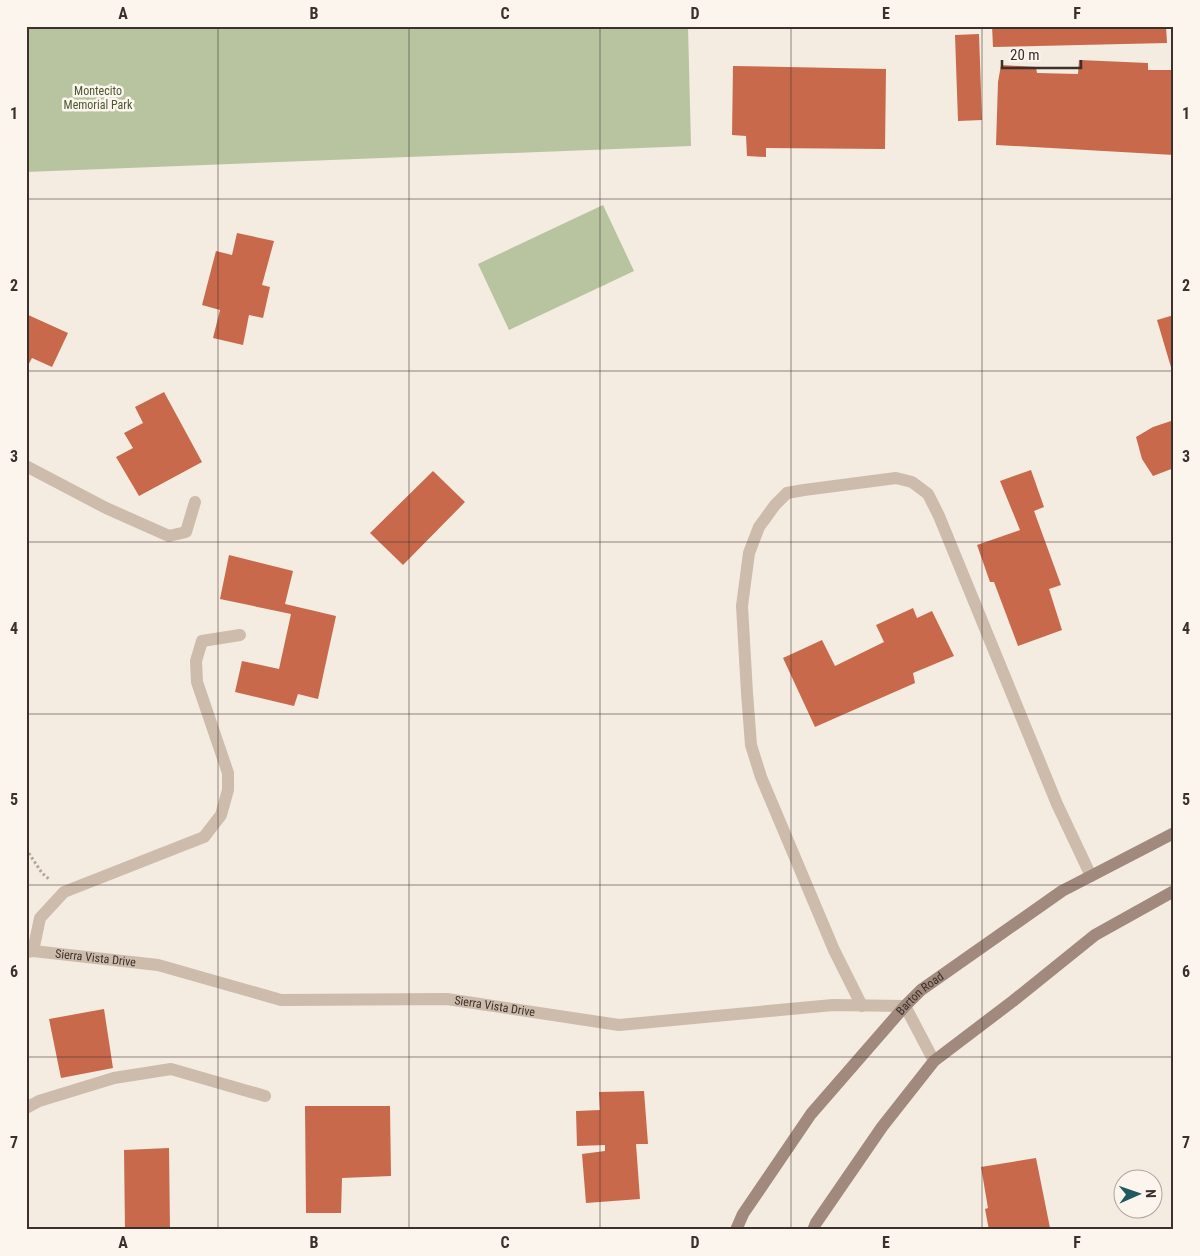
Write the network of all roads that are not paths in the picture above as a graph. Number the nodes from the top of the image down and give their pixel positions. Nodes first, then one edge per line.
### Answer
1 (26, 466) edge
2 (195, 502) dead end
3 (240, 635) dead end
4 (1174, 833) edge
5 (1091, 876) junction
6 (1174, 892) edge
7 (29, 952) edge
8 (862, 1006) junction
9 (905, 1006) junction
10 (934, 1061) junction
11 (265, 1096) dead end
12 (26, 1108) edge
13 (736, 1230) edge
14 (813, 1230) edge

1 - 2 street
3 - 7 street
4 - 5 main road, Barton Road
5 - 8 street
5 - 9 main road, Barton Road
6 - 10 main road
7 - 8 street, Sierra Vista Drive
8 - 9 street, Sierra Vista Drive
9 - 10 street
9 - 13 main road, Barton Road
10 - 14 main road
11 - 12 street

